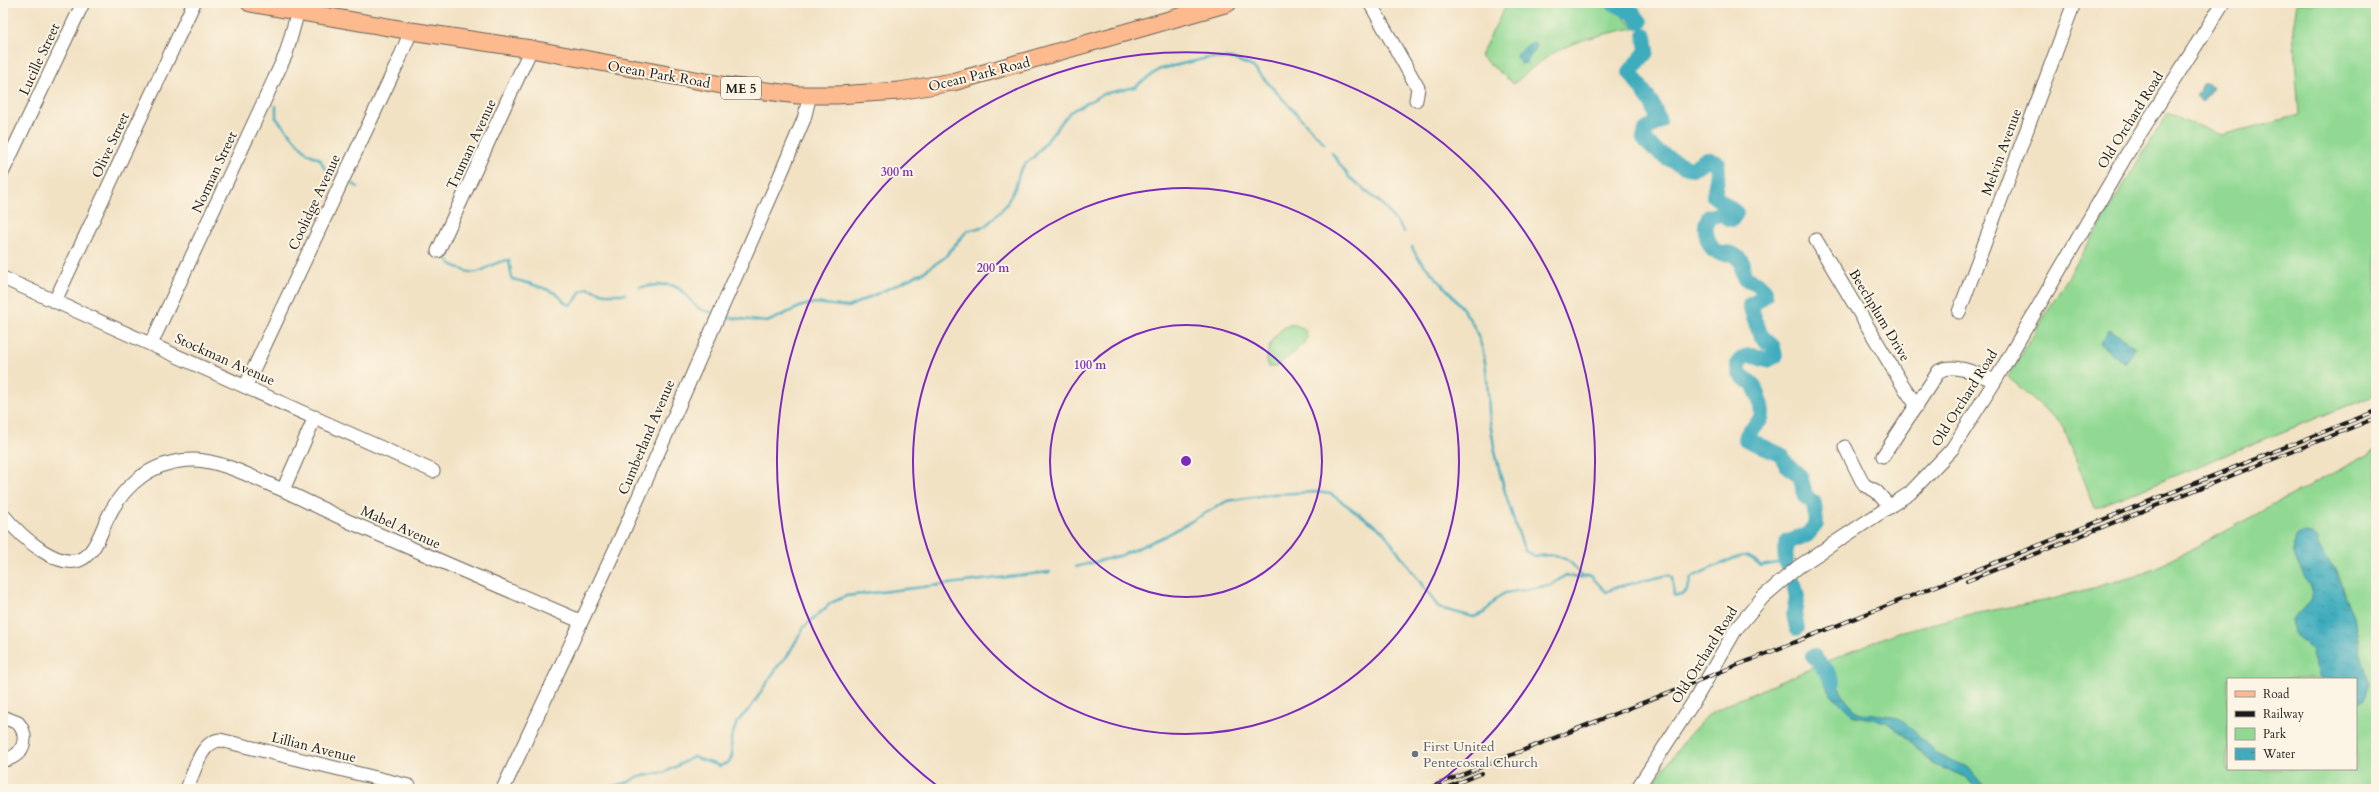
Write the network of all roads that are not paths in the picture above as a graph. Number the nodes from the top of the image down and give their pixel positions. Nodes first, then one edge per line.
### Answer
1 (83, 3) edge
2 (194, 3) edge
3 (250, 3) edge
4 (1228, 3) edge
5 (1370, 3) edge
6 (2074, 3) edge
7 (2223, 3) edge
8 (298, 11) junction
9 (411, 31) junction
10 (531, 49) junction
11 (810, 95) junction
12 (1416, 100) dead end
13 (3, 171) edge
14 (1816, 240) dead end
15 (438, 251) dead end
16 (3, 278) edge
17 (55, 302) junction
18 (1959, 312) dead end
19 (151, 344) junction
20 (1995, 381) junction
21 (246, 385) junction
22 (1917, 406) junction
23 (315, 417) junction
24 (1845, 447) dead end
25 (1883, 456) dead end
26 (433, 471) dead end
27 (283, 490) junction
28 (1890, 507) junction
29 (3, 515) edge
30 (580, 621) junction
31 (3, 717) edge
32 (3, 760) edge
33 (409, 786) dead end
34 (187, 789) edge
35 (503, 789) edge
36 (1637, 789) edge

1 - 13 street, Lucille Street
2 - 17 street, Olive Street
3 - 8 main road, Ocean Park Road / ME 5
4 - 11 main road, Ocean Park Road / ME 5
5 - 12 street
6 - 18 street, Melvin Avenue
7 - 20 street, Old Orchard Road
8 - 9 main road, Ocean Park Road / ME 5
8 - 19 street, Norman Street
9 - 10 main road, Ocean Park Road / ME 5
9 - 21 street, Coolidge Avenue
10 - 11 main road, Ocean Park Road / ME 5
10 - 15 street, Truman Avenue
11 - 30 street, Cumberland Avenue
14 - 22 street, Beechplum Drive
16 - 17 street, Stockman Avenue
17 - 19 street, Stockman Avenue
19 - 21 street, Stockman Avenue
20 - 22 street
20 - 28 street, Old Orchard Road
21 - 23 street, Stockman Avenue
22 - 25 street
23 - 26 street, Stockman Avenue
23 - 27 street
24 - 28 street
27 - 29 street, Mabel Avenue
27 - 30 street, Mabel Avenue
28 - 36 street, Old Orchard Road
30 - 35 street, Cumberland Avenue
31 - 32 street
33 - 34 street, Lillian Avenue

